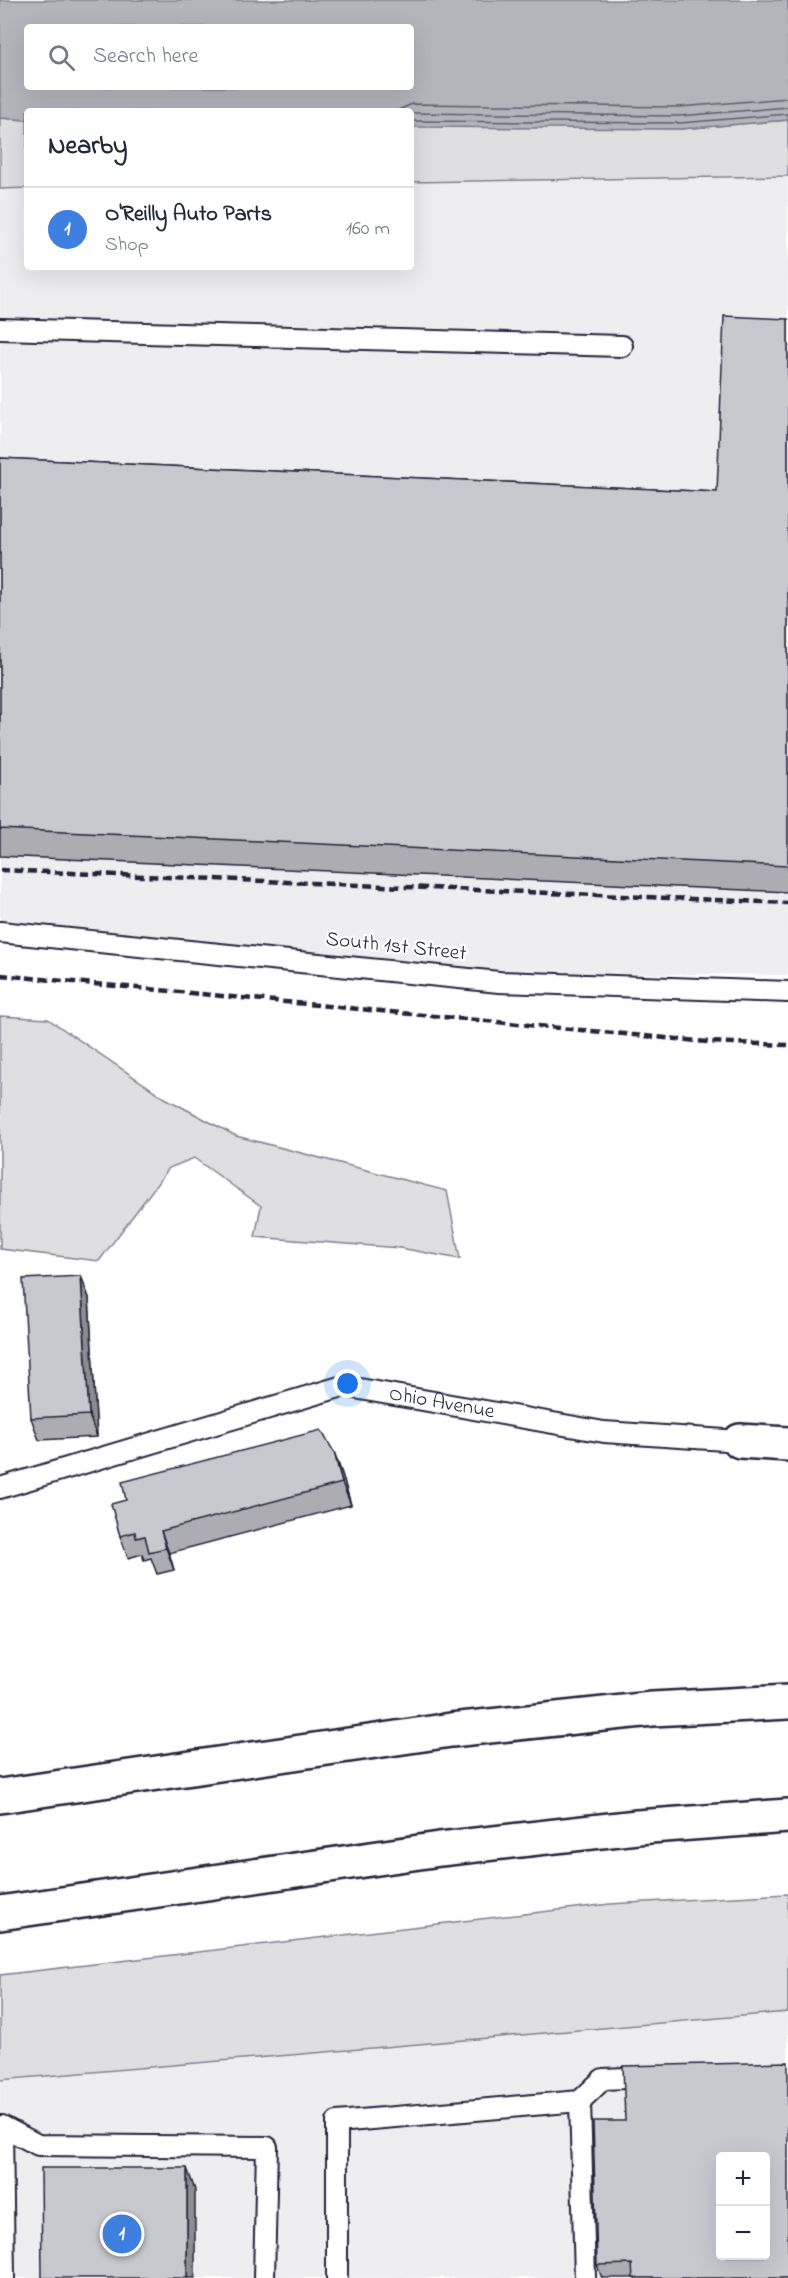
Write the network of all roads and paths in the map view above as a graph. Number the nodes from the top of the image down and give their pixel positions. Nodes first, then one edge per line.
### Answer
1 (0, 329) edge
2 (622, 346) dead end
3 (0, 932) edge
4 (788, 992) edge
5 (740, 1441) joint
6 (788, 1444) edge
7 (0, 1488) edge
8 (788, 1702) edge
9 (0, 1796) edge
10 (788, 1816) edge
11 (0, 1913) edge
12 (673, 2076) edge
13 (580, 2101) junction
14 (1, 2126) edge
15 (4, 2278) edge
16 (264, 2278) edge
17 (337, 2278) edge
18 (585, 2278) edge

1 - 2 lane
3 - 4 lane, South 1st Street
5 - 6 main road, Ohio Avenue
5 - 7 lane, Ohio Avenue
8 - 9 main road
10 - 11 main road
12 - 13 lane
13 - 17 lane
13 - 18 lane
14 - 15 lane
14 - 16 lane

